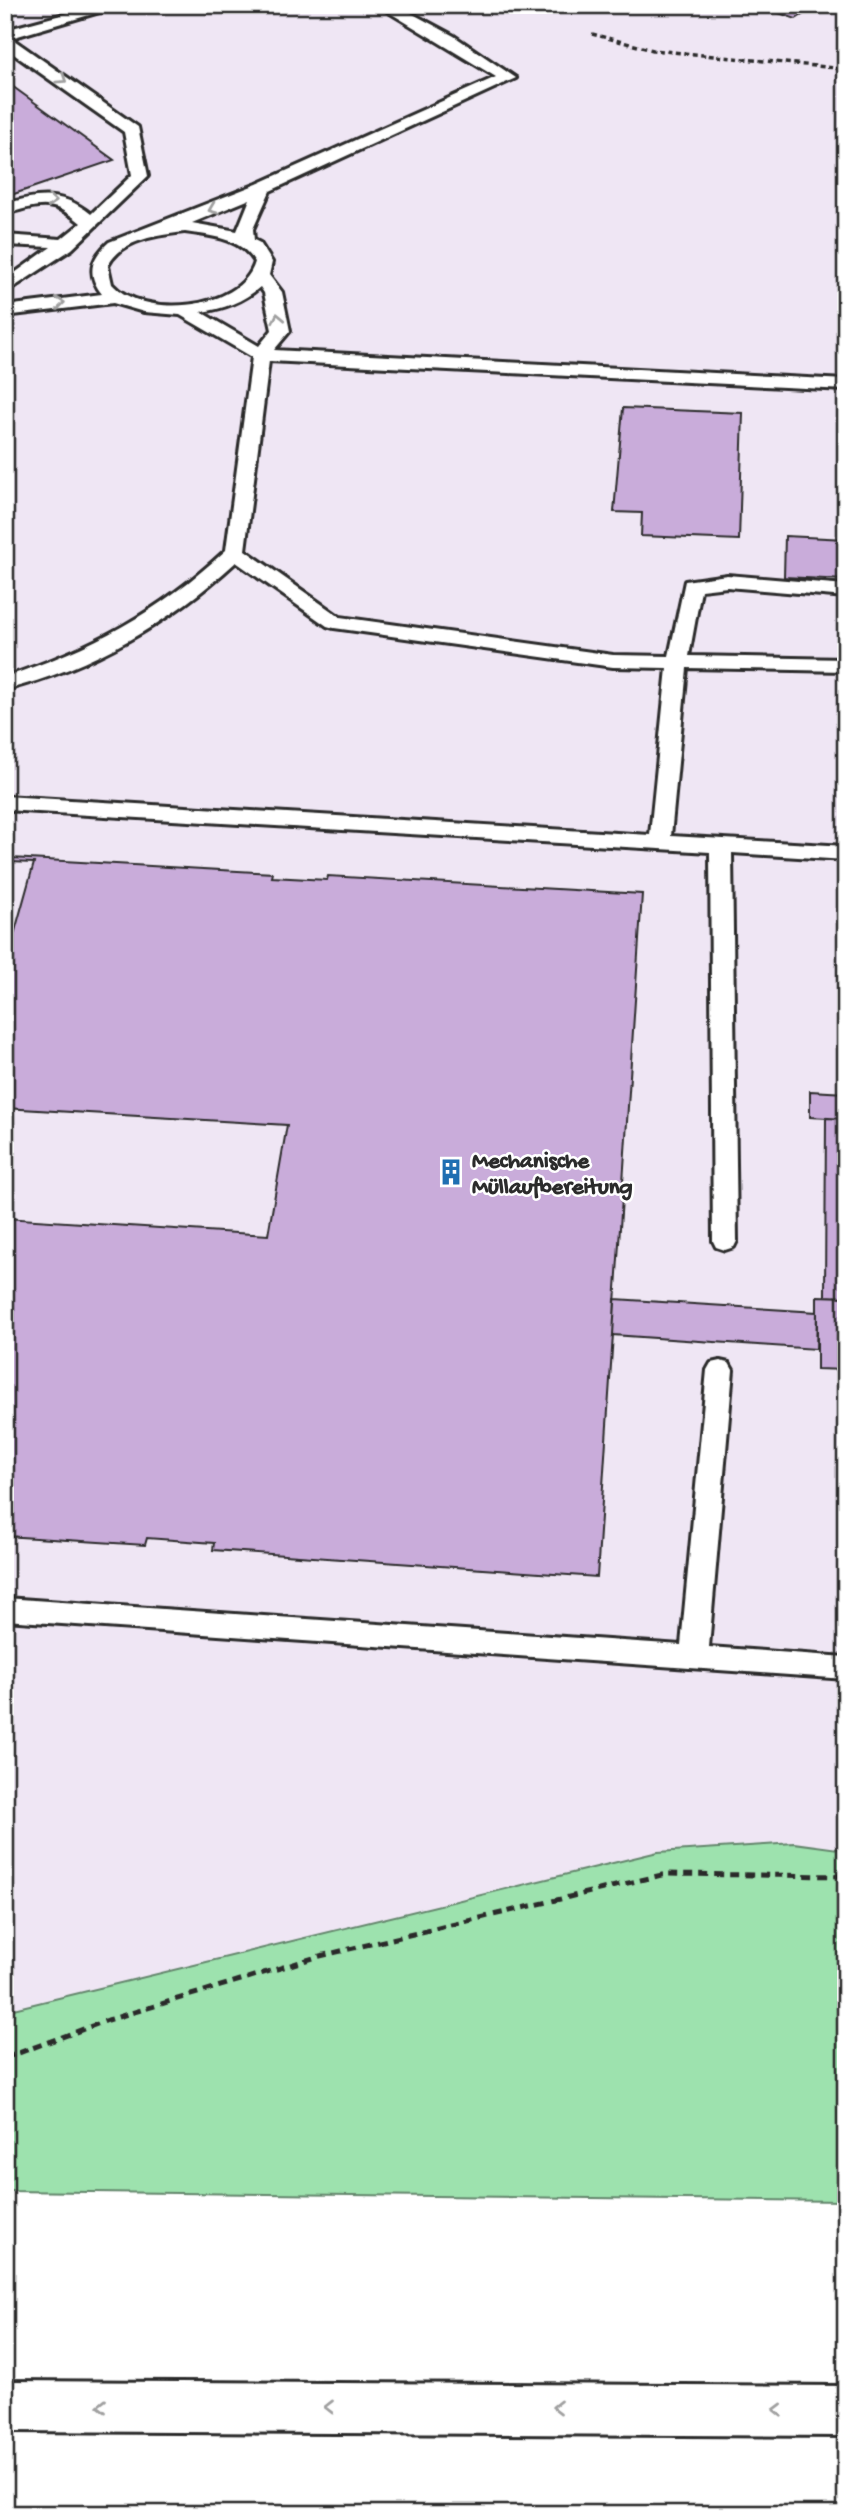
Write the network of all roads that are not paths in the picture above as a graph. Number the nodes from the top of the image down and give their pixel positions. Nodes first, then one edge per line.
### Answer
1 (116, 5) edge
2 (384, 5) edge
3 (5, 35) edge
4 (5, 41) edge
5 (263, 188) junction
6 (5, 209) edge
7 (91, 223) junction
8 (162, 229) junction
9 (134, 236) junction
10 (5, 240) edge
11 (246, 241) junction
12 (66, 245) junction
13 (41, 265) junction
14 (5, 276) edge
15 (262, 278) junction
16 (5, 288) edge
17 (116, 297) junction
18 (5, 311) edge
19 (186, 311) junction
20 (261, 355) junction
21 (846, 385) edge
22 (235, 552) junction
23 (846, 591) edge
24 (678, 662) junction
25 (846, 665) edge
26 (5, 684) edge
27 (5, 803) edge
28 (660, 841) junction
29 (721, 845) junction
30 (846, 853) edge
31 (725, 1241) dead end
32 (720, 1370) dead end
33 (5, 1609) edge
34 (694, 1657) junction
35 (846, 1668) edge
36 (5, 2406) edge
37 (846, 2411) edge

1 - 3 lane
2 - 5 lane
4 -> 7 lane
5 -> 8 lane
5 - 11 lane
6 -> 7 lane
7 - 12 lane
8 - 9 lane
8 - 11 lane
9 - 13 lane
9 - 17 lane
10 - 12 lane
11 - 15 lane
12 - 13 lane
13 - 14 lane
13 - 16 lane
15 - 19 lane
20 -> 15 lane
18 -> 17 lane
17 - 19 lane
19 - 20 lane
20 - 21 lane
20 - 22 lane
22 - 24 lane
22 - 26 lane
23 - 24 lane
24 - 25 lane
24 - 28 lane
27 - 28 lane
28 - 29 lane
29 - 30 lane
29 - 31 lane
32 - 34 lane
33 - 34 lane
34 - 35 lane
37 -> 36 highway

